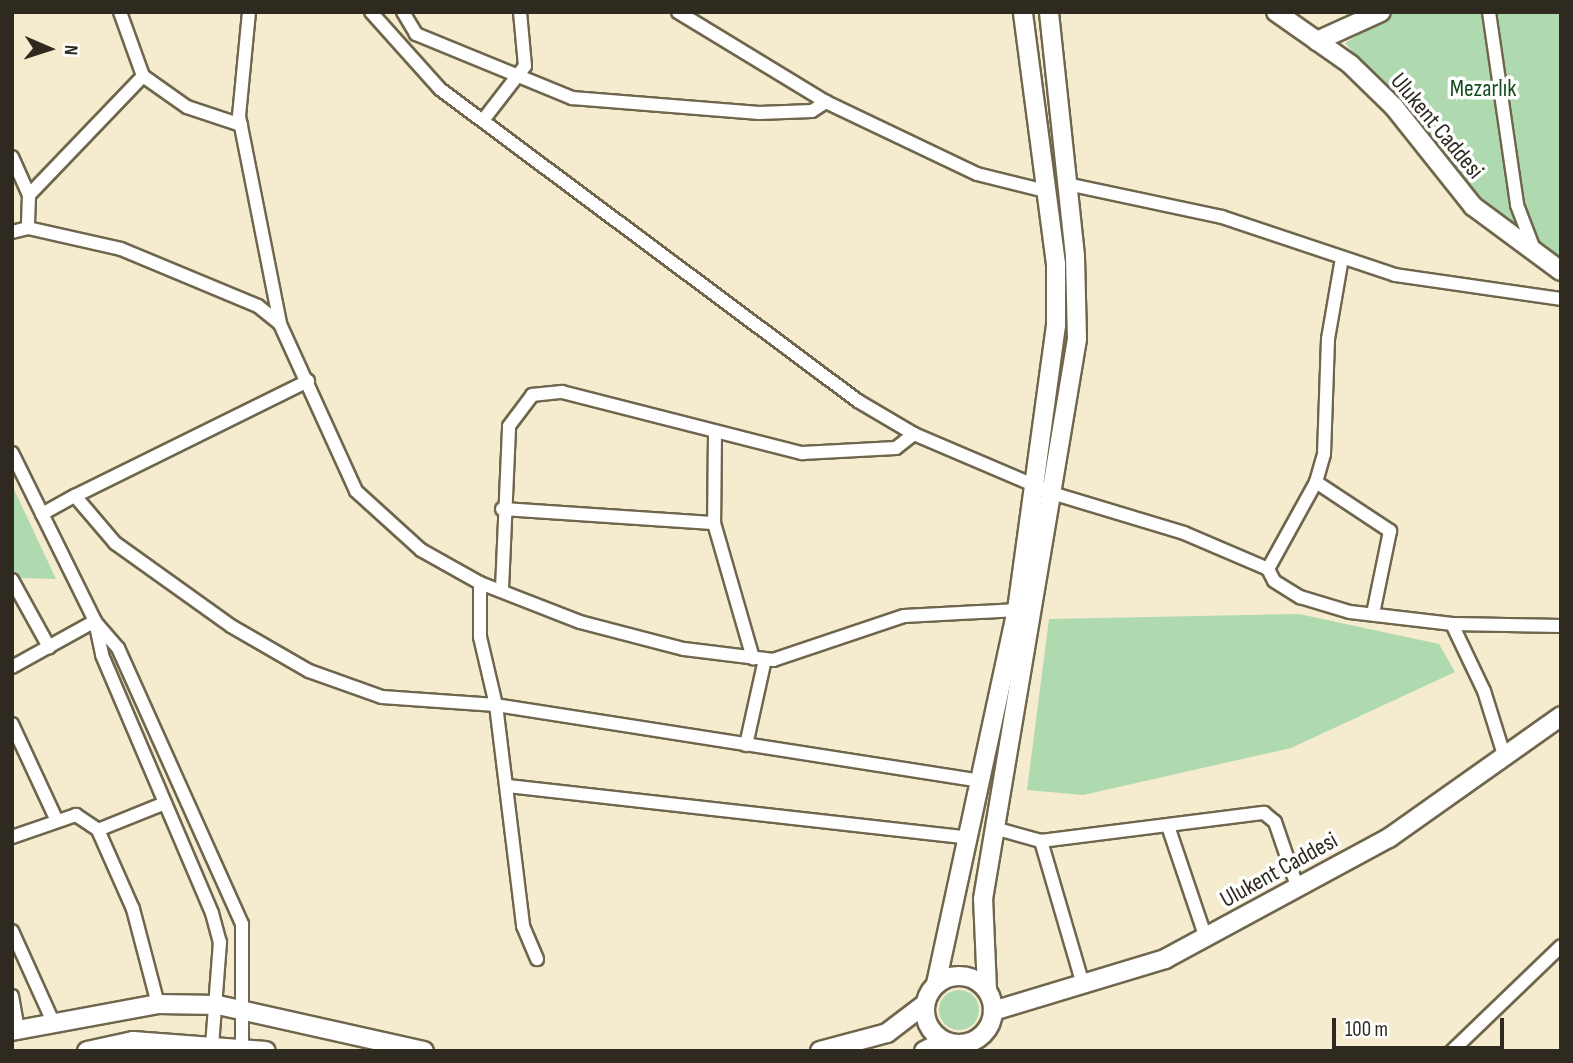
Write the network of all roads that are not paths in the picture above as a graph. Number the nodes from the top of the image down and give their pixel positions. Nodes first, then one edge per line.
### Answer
1 (120, 12) edge
2 (249, 12) edge
3 (371, 12) edge
4 (403, 12) edge
5 (520, 12) edge
6 (678, 12) edge
7 (1023, 12) edge
8 (1049, 12) edge
9 (1276, 12) edge
10 (1381, 12) edge
11 (1489, 12) edge
12 (1317, 41) junction
13 (143, 76) junction
14 (519, 79) junction
15 (826, 102) junction
16 (484, 119) junction
17 (241, 125) junction
18 (12, 157) edge
19 (1067, 184) junction
20 (1045, 191) junction
21 (29, 195) junction
22 (28, 228) junction
23 (12, 232) edge
24 (1537, 257) junction
25 (1342, 258) junction
26 (1561, 271) edge
27 (1561, 299) edge
28 (280, 324) junction
29 (307, 381) junction
30 (715, 434) junction
31 (914, 434) junction
32 (12, 453) edge
33 (1316, 482) junction
34 (1037, 485) junction
35 (1055, 494) junction
36 (75, 496) junction
37 (502, 509) junction
38 (42, 514) junction
39 (714, 523) junction
40 (1268, 569) junction
41 (12, 580) edge
42 (480, 583) junction
43 (502, 589) junction
44 (1017, 610) junction
45 (1373, 614) junction
46 (95, 621) junction
47 (1452, 624) junction
48 (1561, 626) edge
49 (48, 647) junction
50 (759, 659) junction
51 (12, 667) edge
52 (496, 705) junction
53 (1560, 718) edge
54 (12, 724) edge
55 (746, 745) junction
56 (1504, 755) junction
57 (980, 781) junction
58 (508, 786) junction
59 (165, 803) junction
60 (56, 819) junction
61 (994, 828) junction
62 (1169, 829) junction
63 (98, 830) junction
64 (12, 837) edge
65 (969, 838) junction
66 (1041, 841) junction
67 (1298, 889) junction
68 (12, 931) edge
69 (1206, 938) junction
70 (1561, 946) edge
71 (537, 959) dead end
72 (936, 984) junction
73 (1083, 985) junction
74 (987, 989) junction
75 (12, 996) edge
76 (158, 1004) junction
77 (925, 1004) junction
78 (218, 1005) junction
79 (245, 1010) junction
80 (993, 1011) junction
81 (54, 1024) junction
82 (15, 1030) edge
83 (986, 1032) junction
84 (212, 1045) junction
85 (946, 1045) edge
86 (242, 1048) junction
87 (87, 1051) edge
88 (266, 1051) edge
89 (424, 1051) edge
90 (820, 1051) edge
91 (924, 1051) edge
92 (982, 1051) edge
93 (1452, 1051) edge

1 - 13 street
2 - 17 street
3 - 16 street
4 - 14 street
5 - 14 street
6 - 15 street
7 - 20 street
8 - 19 street
9 - 12 street, Ulukent Caddesi
10 - 12 street
11 - 24 street
12 - 24 street, Ulukent Caddesi
13 - 17 street
13 - 21 street
14 - 15 street
14 - 16 street
15 - 20 street
16 - 31 street
17 - 28 street
18 - 21 street
19 - 25 street
19 - 35 street
20 - 34 street
21 - 22 street
22 - 23 street
22 - 28 street
24 - 26 street, Ulukent Caddesi
25 - 27 street
25 - 33 street
28 - 29 street
29 - 36 street
29 - 42 street
30 - 31 street
30 - 37 street
30 - 39 street
31 - 34 street
32 - 38 street
33 - 40 street
33 - 45 street
34 - 35 street
34 - 44 street
35 - 40 street
35 - 61 street
36 - 38 street
36 - 52 street
37 - 39 street
37 - 43 street
38 - 46 street
39 - 50 street
40 - 45 street
41 - 49 street
42 - 43 street
42 - 52 street
43 - 50 street
44 - 50 street
44 - 57 street
45 - 47 street
46 - 49 street
46 - 59 street
46 - 79 street
47 - 48 street
47 - 56 street
49 - 51 street
50 - 55 street
52 - 55 street
52 - 58 street
53 - 56 street, Ulukent Caddesi
54 - 60 street
55 - 57 street
56 - 67 street, Ulukent Caddesi
57 - 65 street
58 - 65 street
58 - 71 street
59 - 63 street
59 - 78 street
60 - 63 street
60 - 64 street
61 - 66 street
61 - 74 street
62 - 66 street
62 - 67 street
62 - 69 street
63 - 76 street
65 - 72 street
66 - 73 street
67 - 69 street, Ulukent Caddesi
68 - 81 street
69 - 73 street, Ulukent Caddesi
70 - 93 street
72 - 74 street
72 - 77 street
73 - 80 street, Ulukent Caddesi
74 - 80 street
75 - 82 street
76 - 78 street
76 - 81 street
77 - 85 street
77 - 90 street
78 - 79 street
78 - 84 street
79 - 86 street
79 - 89 street
80 - 83 street
81 - 82 street
83 - 85 street
83 - 92 street
84 - 86 street
84 - 87 street
85 - 91 street
86 - 88 street

